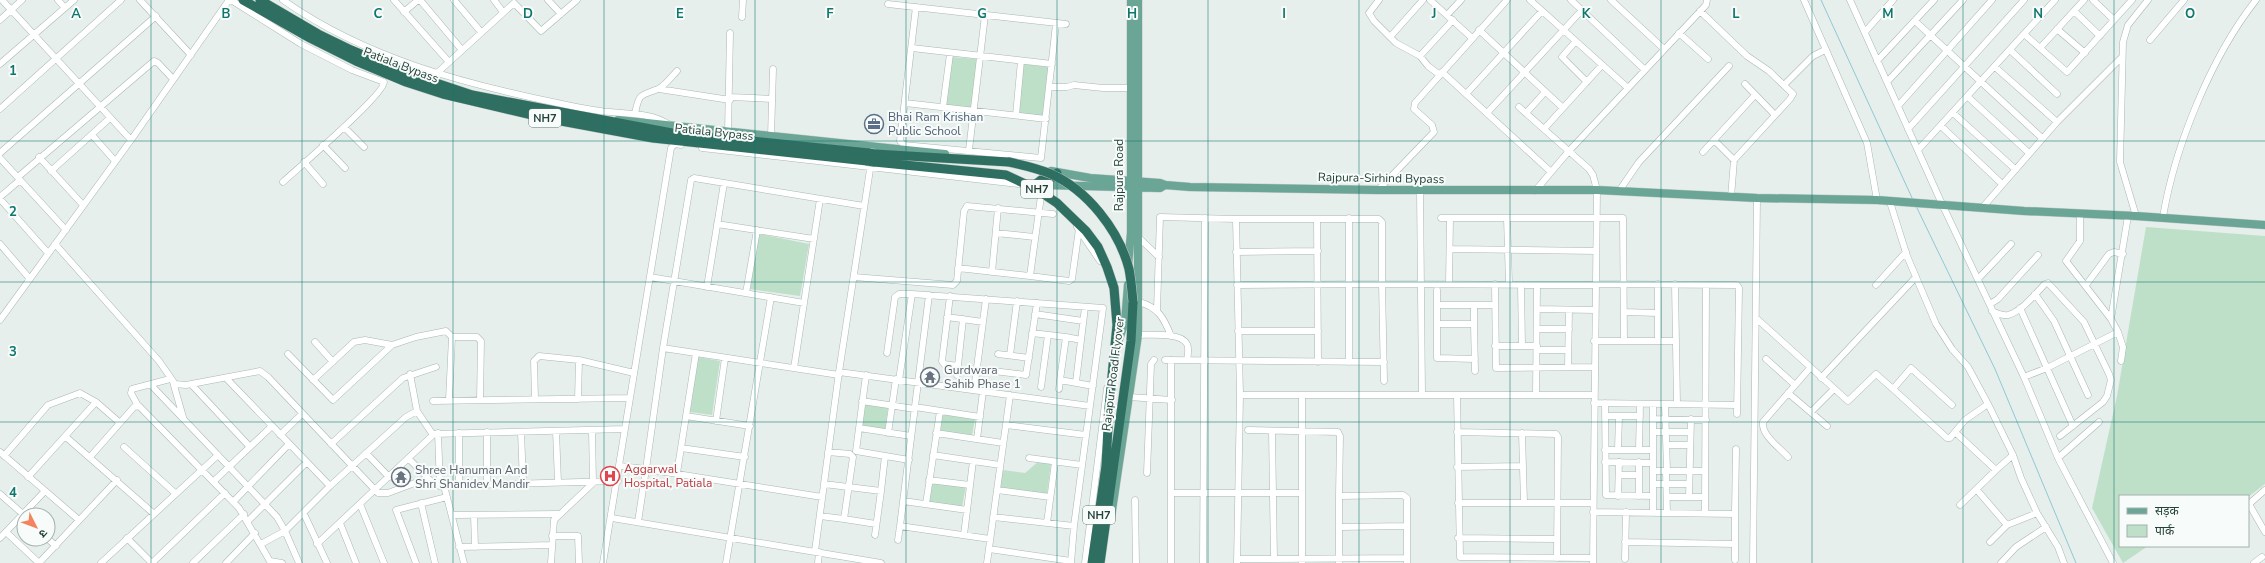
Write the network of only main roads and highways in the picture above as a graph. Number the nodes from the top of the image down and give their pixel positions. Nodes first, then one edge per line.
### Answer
1 (243, 0) edge
2 (260, 0) edge
3 (1131, 0) edge
4 (1138, 0) edge
5 (596, 120) junction
6 (871, 158) junction
7 (1130, 165) junction
8 (1057, 173) junction
9 (1110, 180) junction
10 (1135, 183) junction
11 (1157, 185) junction
12 (1036, 191) junction
13 (1138, 204) junction
14 (2265, 225) edge
15 (1118, 325) joint
16 (1115, 349) junction
17 (1092, 563) edge
18 (1100, 563) edge
19 (1104, 563) edge

1 - 6 highway, Patiala Bypass / NH7
2 - 5 highway, Patiala Bypass / NH7
3 - 7 main road, Rajpura Road
4 - 10 main road, Rajpura Road
5 - 6 highway, Rajapur Road Flyover / NH7
5 - 6 main road
6 - 8 main road
6 - 12 highway, Patiala Bypass / NH7
6 - 18 highway, Rajapur Road Flyover / NH7, bridge
7 - 9 main road
7 - 10 main road, Rajpura Road
8 - 9 main road
8 - 12 highway
9 - 10 main road
10 - 11 main road
10 - 11 main road, Rajpura-Sirhind Bypass
10 - 12 main road
10 - 13 main road, Rajpura Road
10 - 16 main road, Rajpura Road
11 - 13 main road
11 - 14 main road, Rajpura-Sirhind Bypass
12 - 15 highway, Patiala Bypass / NH7
13 - 19 main road, Rajpura Road
15 - 16 highway, Rajpura Road / NH7
16 - 17 highway, Rajpura Road / NH7

